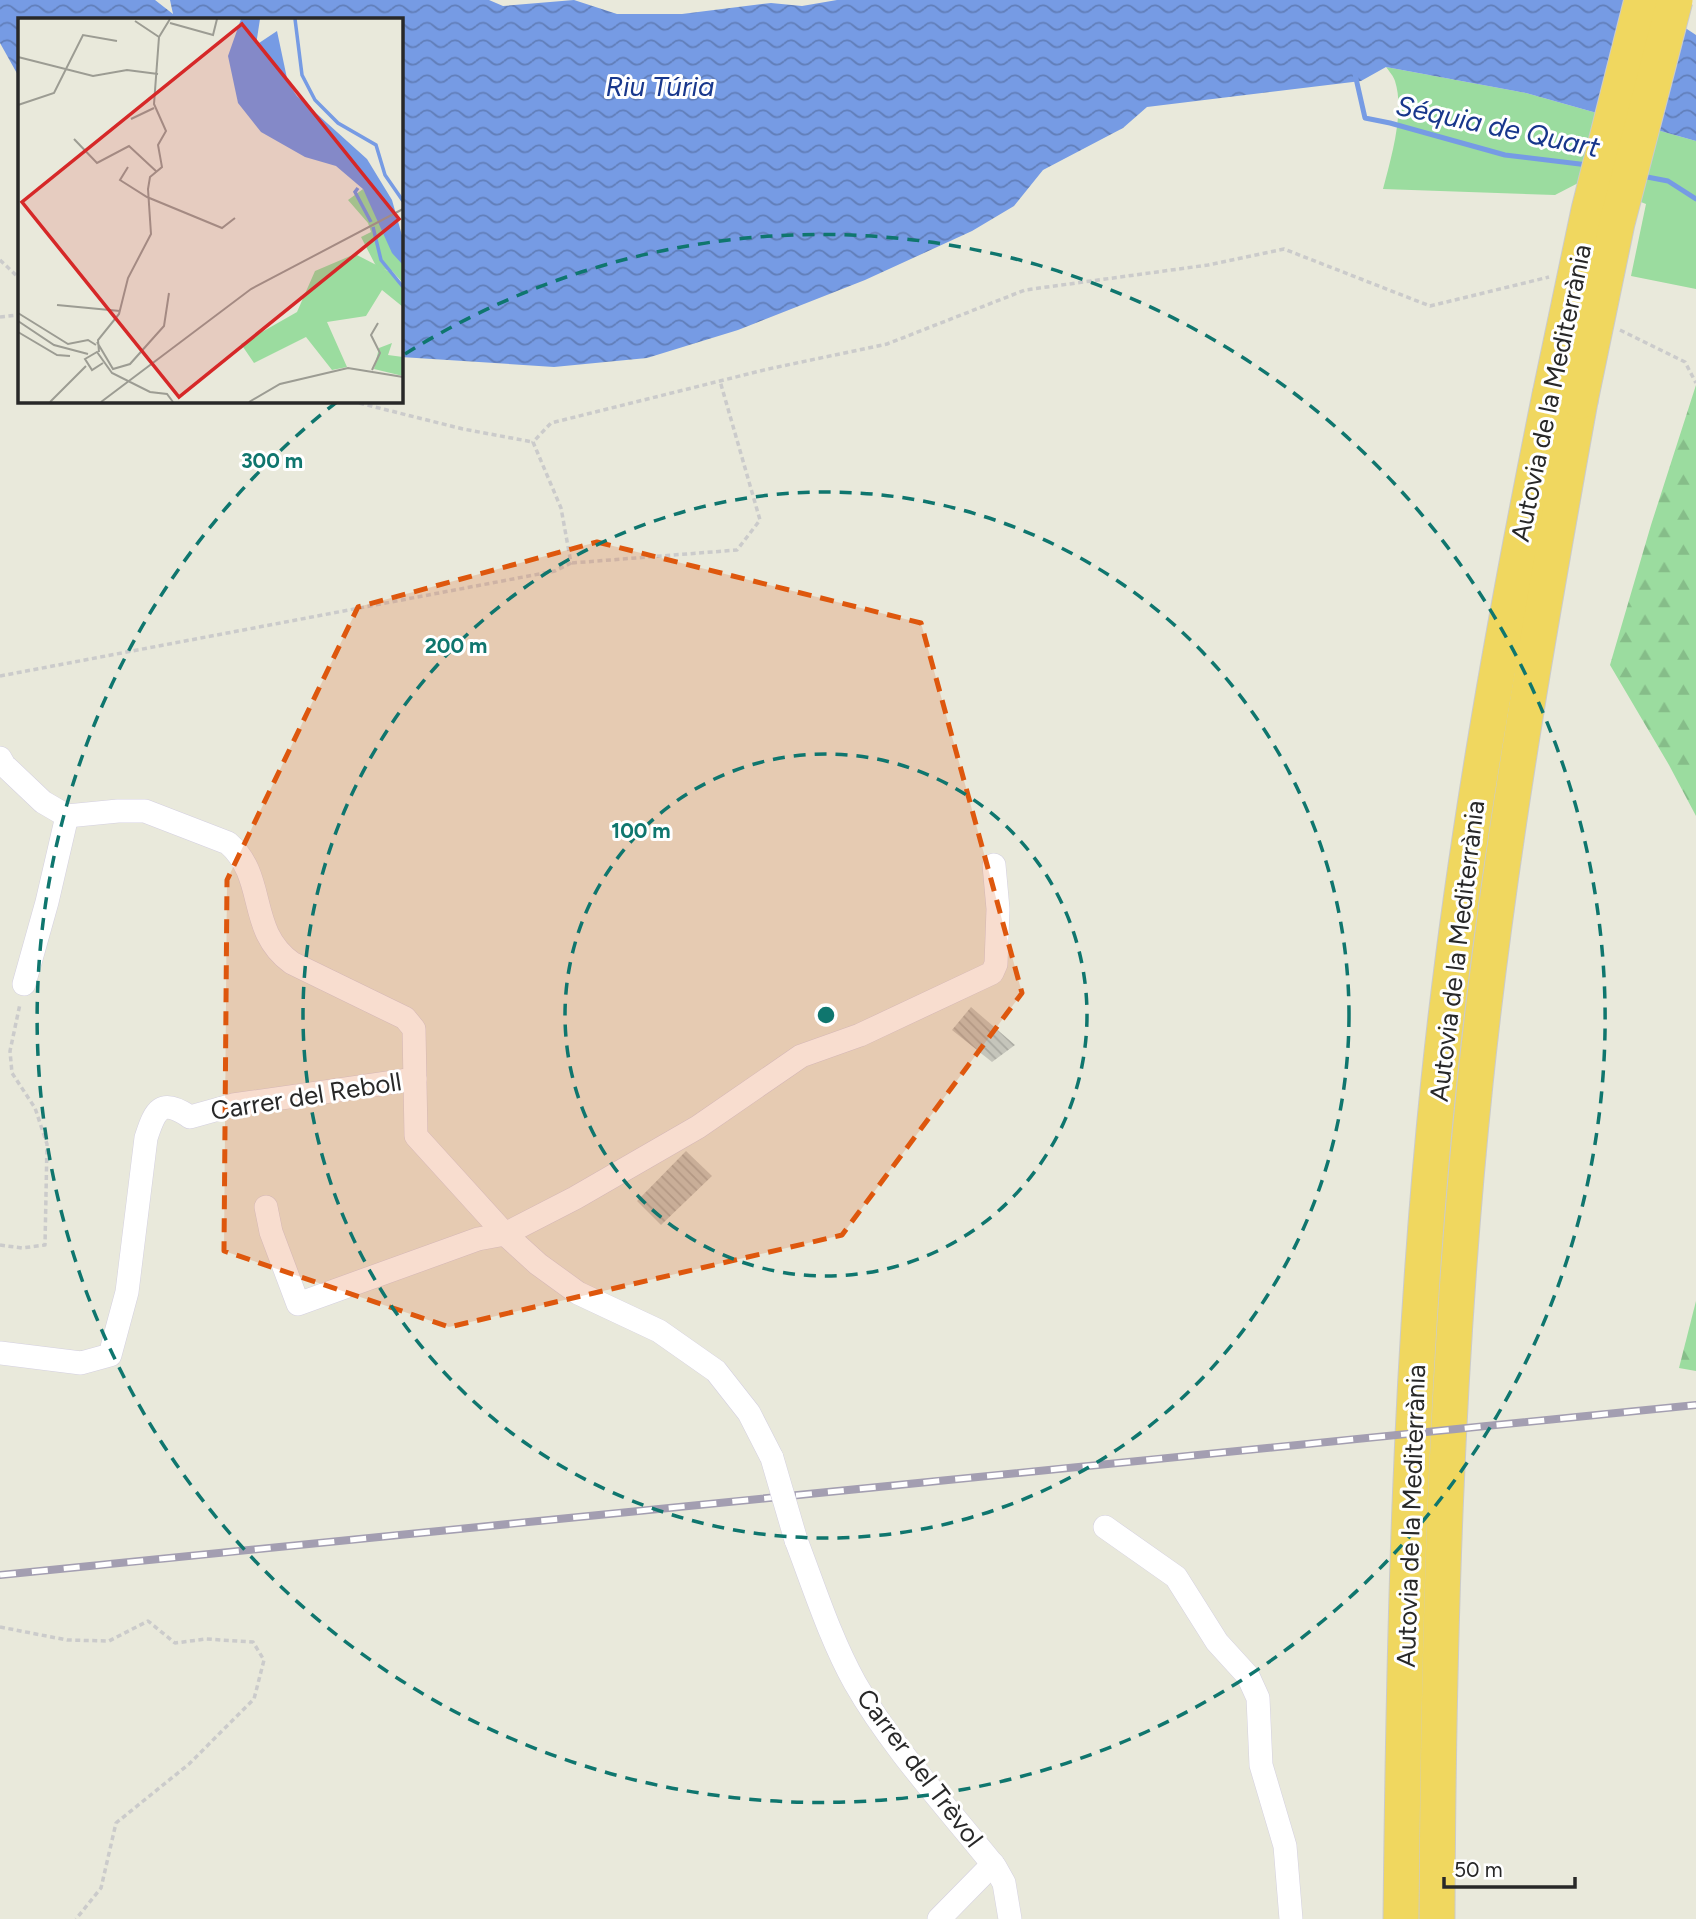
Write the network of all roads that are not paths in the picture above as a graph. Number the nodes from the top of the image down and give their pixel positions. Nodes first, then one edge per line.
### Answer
1 (1642, 0) edge
2 (1675, 0) edge
3 (1565, 398) junction
4 (0, 758) edge
5 (67, 816) junction
6 (994, 865) dead end
7 (24, 984) road end
8 (415, 1079) junction
9 (266, 1207) dead end
10 (505, 1234) junction
11 (0, 1353) edge
12 (1105, 1527) dead end
13 (993, 1864) junction
14 (939, 1919) edge
15 (1010, 1919) edge
16 (1291, 1919) edge
17 (1401, 1919) edge
18 (1437, 1919) edge

1 - 3 highway, Autovia de la Mediterrània, bridge
2 - 3 highway, Autovia de la Mediterrània, bridge
3 - 17 highway, Autovia de la Mediterrània
3 - 18 highway, Autovia de la Mediterrània
4 - 5 street
5 - 7 street
5 - 8 street, Carrer del Trèvol
6 - 10 street
8 - 10 street, Carrer del Trèvol
8 - 11 street, Carrer del Reboll
9 - 10 street
10 - 13 street, Carrer del Trèvol, bridge
12 - 16 street
13 - 14 street
13 - 15 street, Carrer del Trèvol

